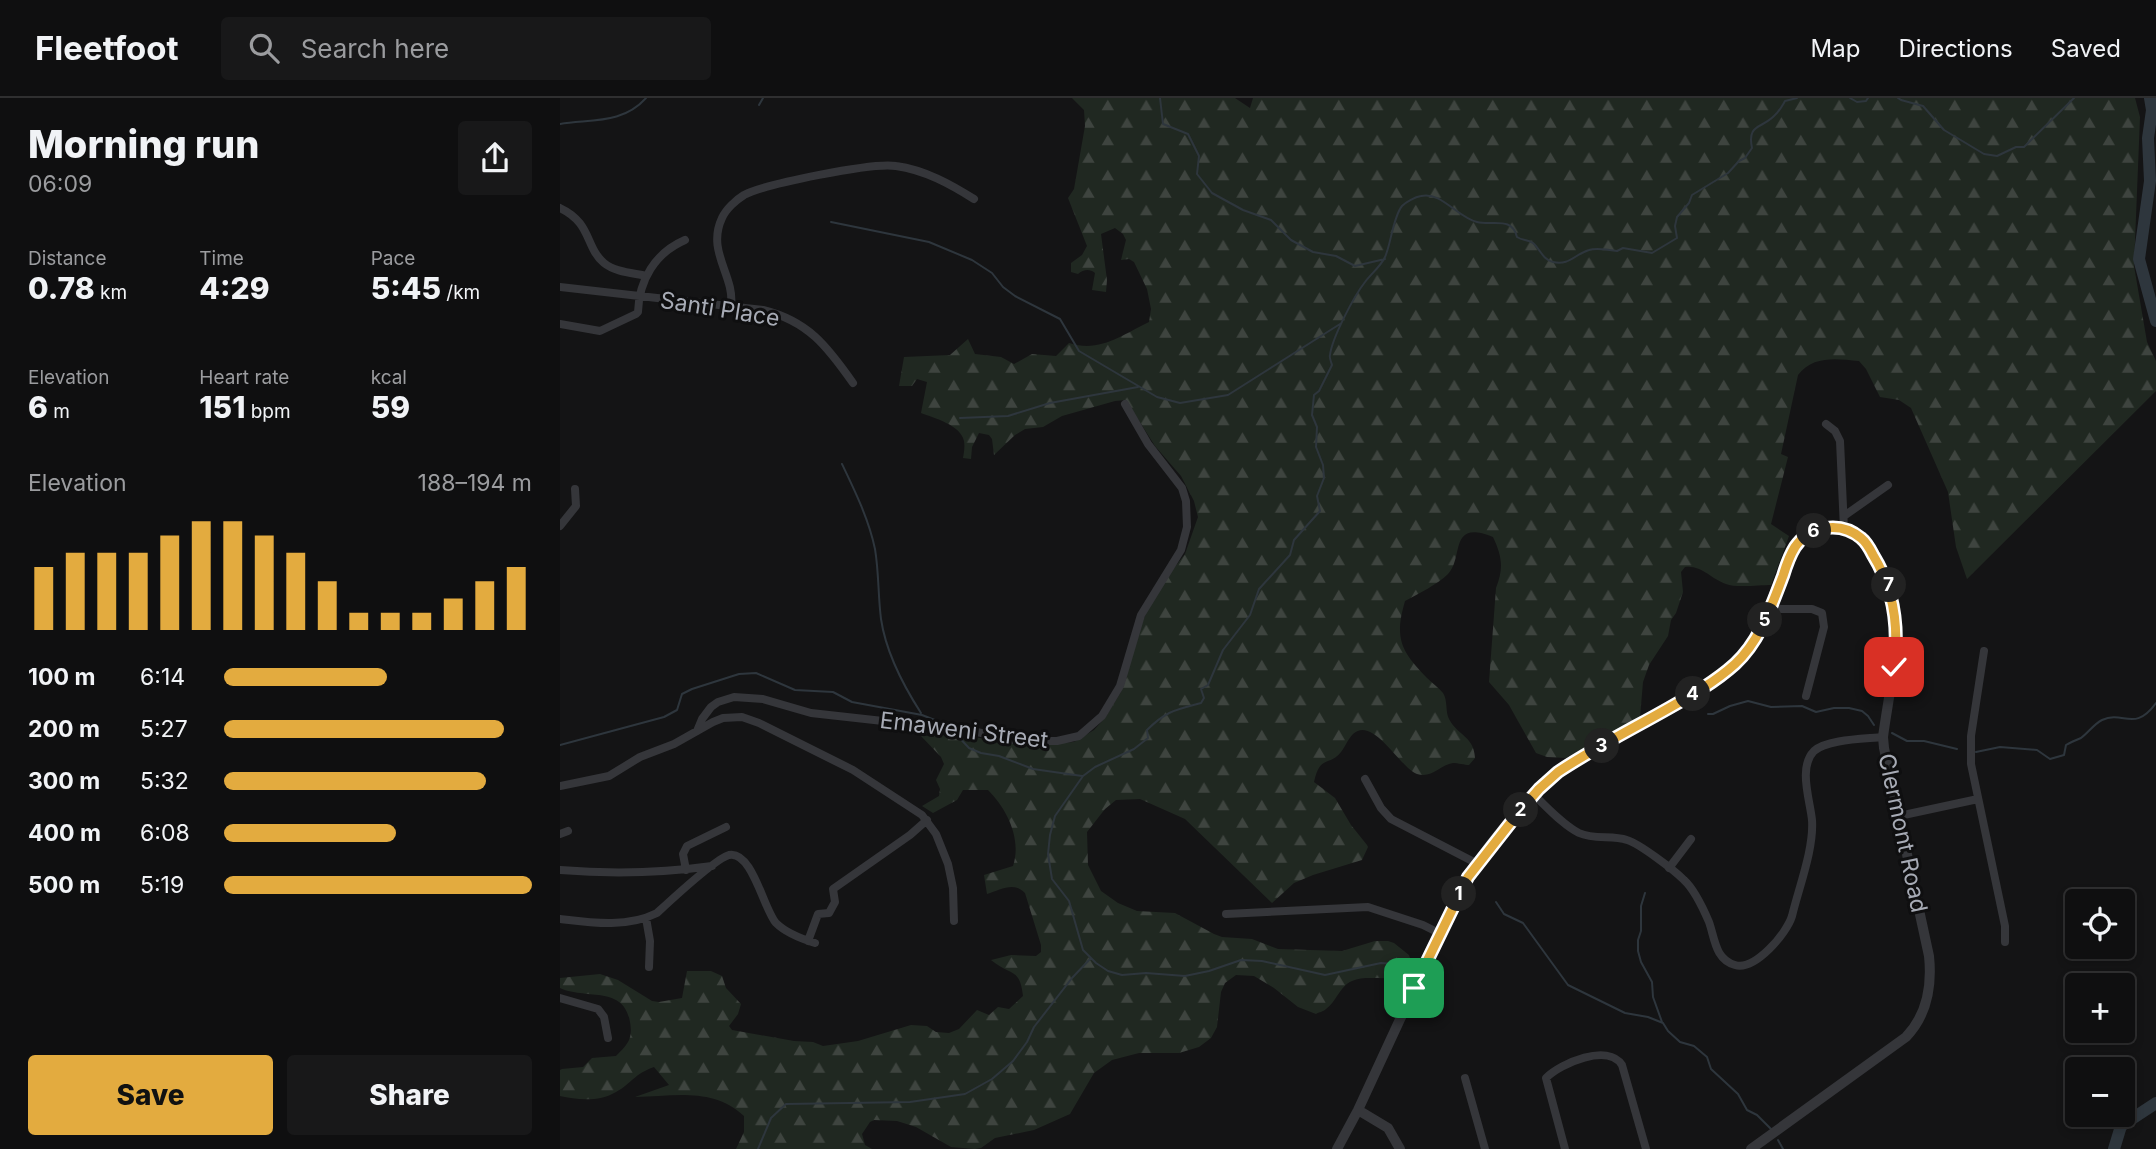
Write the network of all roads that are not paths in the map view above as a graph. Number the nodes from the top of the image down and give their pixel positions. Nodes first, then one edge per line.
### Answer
1 (974, 199) dead end
2 (560, 208) edge
3 (685, 240) dead end
4 (646, 276) junction
5 (560, 287) edge
6 (639, 297) junction
7 (731, 306) junction
8 (560, 324) edge
9 (853, 383) dead end
10 (1125, 404) dead end
11 (1826, 424) dead end
12 (1888, 485) dead end
13 (575, 489) dead end
14 (1844, 516) junction
15 (560, 526) edge
16 (1844, 529) junction
17 (1770, 609) junction
18 (1984, 651) dead end
19 (1806, 696) dead end
20 (697, 731) junction
21 (1883, 737) junction
22 (1365, 779) dead end
23 (560, 786) edge
24 (1534, 796) junction
25 (1978, 799) junction
26 (1899, 816) junction
27 (928, 820) junction
28 (726, 827) dead end
29 (1691, 839) dead end
30 (1476, 863) junction
31 (712, 866) junction
32 (1669, 868) junction
33 (560, 870) edge
34 (686, 870) junction
35 (1226, 914) dead end
36 (560, 919) edge
37 (646, 919) junction
38 (954, 921) dead end
39 (1441, 934) junction
40 (2005, 942) dead end
41 (649, 967) dead end
42 (560, 998) edge
43 (608, 1038) dead end
44 (1465, 1078) dead end
45 (1358, 1110) junction
46 (1337, 1149) edge
47 (1400, 1149) edge
48 (1485, 1149) edge
49 (1565, 1149) edge
50 (1646, 1149) edge
51 (1751, 1149) edge

1 - 7 street
2 - 4 street
3 - 4 street
4 - 6 street
5 - 6 street, Santi Place
6 - 7 street, Santi Place
6 - 8 street
7 - 9 street, Santi Place
10 - 20 street, Emaweni Street
11 - 14 street
12 - 14 street
13 - 15 street
14 - 16 street
16 - 17 street
16 - 21 street, Clermont Road
17 - 19 street
17 - 24 street
18 - 25 street
20 - 23 street
20 - 27 street
21 - 26 street, Clermont Road
21 - 32 street
22 - 30 street
24 - 30 street
24 - 32 street
25 - 26 street
25 - 40 street
26 - 51 street, Clermont Road
27 - 31 street
27 - 38 street
28 - 34 street
29 - 32 street
30 - 39 street
31 - 34 street
31 - 37 street
33 - 34 street
35 - 39 street
36 - 37 street
37 - 41 street
39 - 45 street
42 - 43 street
44 - 48 street
45 - 46 street
45 - 47 street
49 - 50 street

